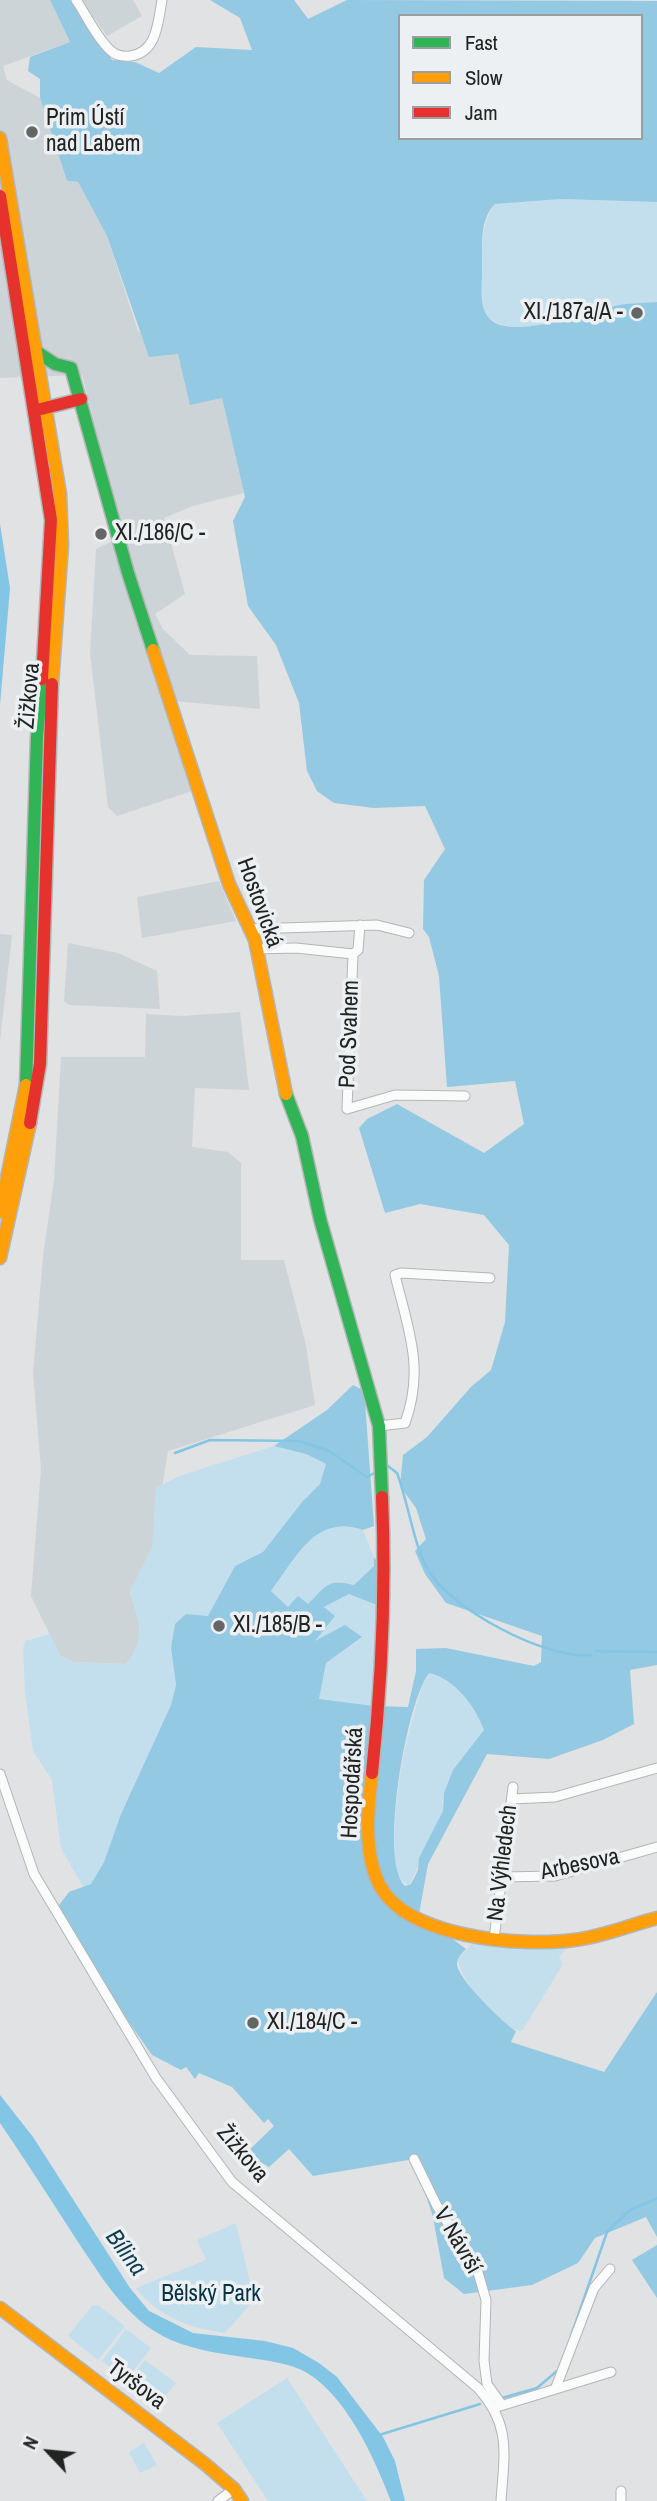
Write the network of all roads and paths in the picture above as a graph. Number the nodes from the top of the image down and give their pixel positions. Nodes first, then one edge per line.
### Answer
1 (76, 0) edge
2 (162, 0) edge
3 (0, 138) edge
4 (0, 196) edge
5 (37, 352) junction
6 (81, 399) junction
7 (47, 407) junction
8 (31, 411) junction
9 (360, 925) junction
10 (250, 929) junction
11 (409, 933) dead end
12 (257, 949) junction
13 (354, 954) junction
14 (465, 1096) dead end
15 (0, 1212) edge
16 (0, 1258) edge
17 (490, 1278) dead end
18 (379, 1426) junction
19 (657, 1768) edge
20 (0, 1774) edge
21 (513, 1787) dead end
22 (512, 1799) junction
23 (657, 1847) edge
24 (502, 1877) junction
25 (657, 1918) edge
26 (494, 1939) junction
27 (414, 2159) dead end
28 (610, 2269) dead end
29 (0, 2308) edge
30 (611, 2372) dead end
31 (556, 2387) junction
32 (498, 2406) junction
33 (234, 2490) junction
34 (218, 2501) edge
35 (242, 2501) edge
36 (501, 2501) edge

1 - 2 street
3 - 5 main road, Žižkova
4 - 8 main road, Žižkova
5 - 6 main road, Hostovická
5 - 7 main road, Žižkova
6 - 7 main road
6 - 10 main road, Hostovická
7 - 8 main road
7 - 16 main road, Žižkova
8 - 15 main road, Žižkova
9 - 10 street
9 - 11 street
9 - 13 street, Pod Svahem
10 - 12 main road, Hostovická
12 - 13 street
12 - 18 main road, Hostovická
13 - 14 street, Pod Svahem
17 - 18 street
18 - 26 main road, Hospodářská
19 - 22 street
20 - 32 street, Žižkova
21 - 22 street, Na Výhledech
22 - 24 street, Na Výhledech
23 - 24 street, Arbesova
24 - 26 street, Na Výhledech
25 - 26 main road, Hospodářská
27 - 32 street, V Návrší
28 - 31 street
29 - 33 main road, Tyršova
30 - 31 street
31 - 32 street
32 - 36 street, Žižkova
33 - 34 street
33 - 35 main road, Tyršova

